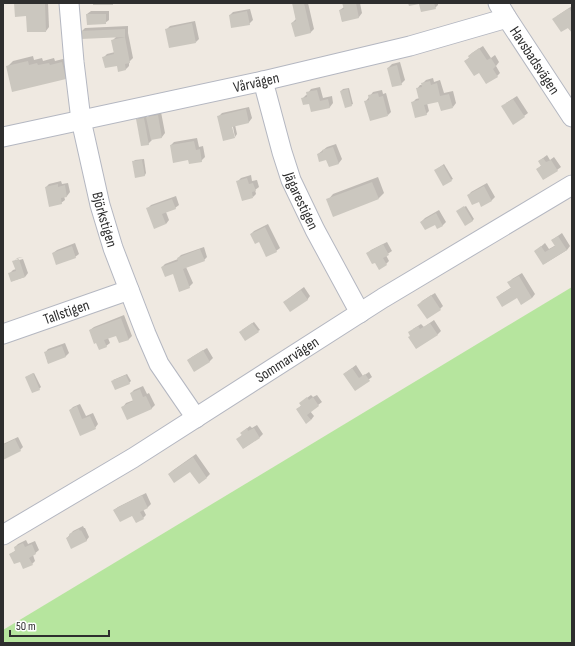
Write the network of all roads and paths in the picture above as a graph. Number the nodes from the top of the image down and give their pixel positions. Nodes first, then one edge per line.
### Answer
1 (69, 3) edge
2 (502, 7) edge
3 (263, 81) junction
4 (572, 117) edge
5 (81, 120) junction
6 (3, 137) edge
7 (572, 186) edge
8 (129, 290) junction
9 (360, 313) junction
10 (3, 334) edge
11 (196, 418) junction
12 (3, 535) edge

1 - 5 street, Björkstigen
2 - 3 street, Vårvägen
2 - 4 street, Havsbadsvägen
3 - 5 street, Vårvägen
3 - 9 street, Jägarestigen
5 - 6 street, Vårvägen
5 - 8 street, Björkstigen
7 - 9 street, Sommarvägen
8 - 10 street, Tallstigen
8 - 11 street, Björkstigen
9 - 11 street, Sommarvägen
11 - 12 street, Sommarvägen

